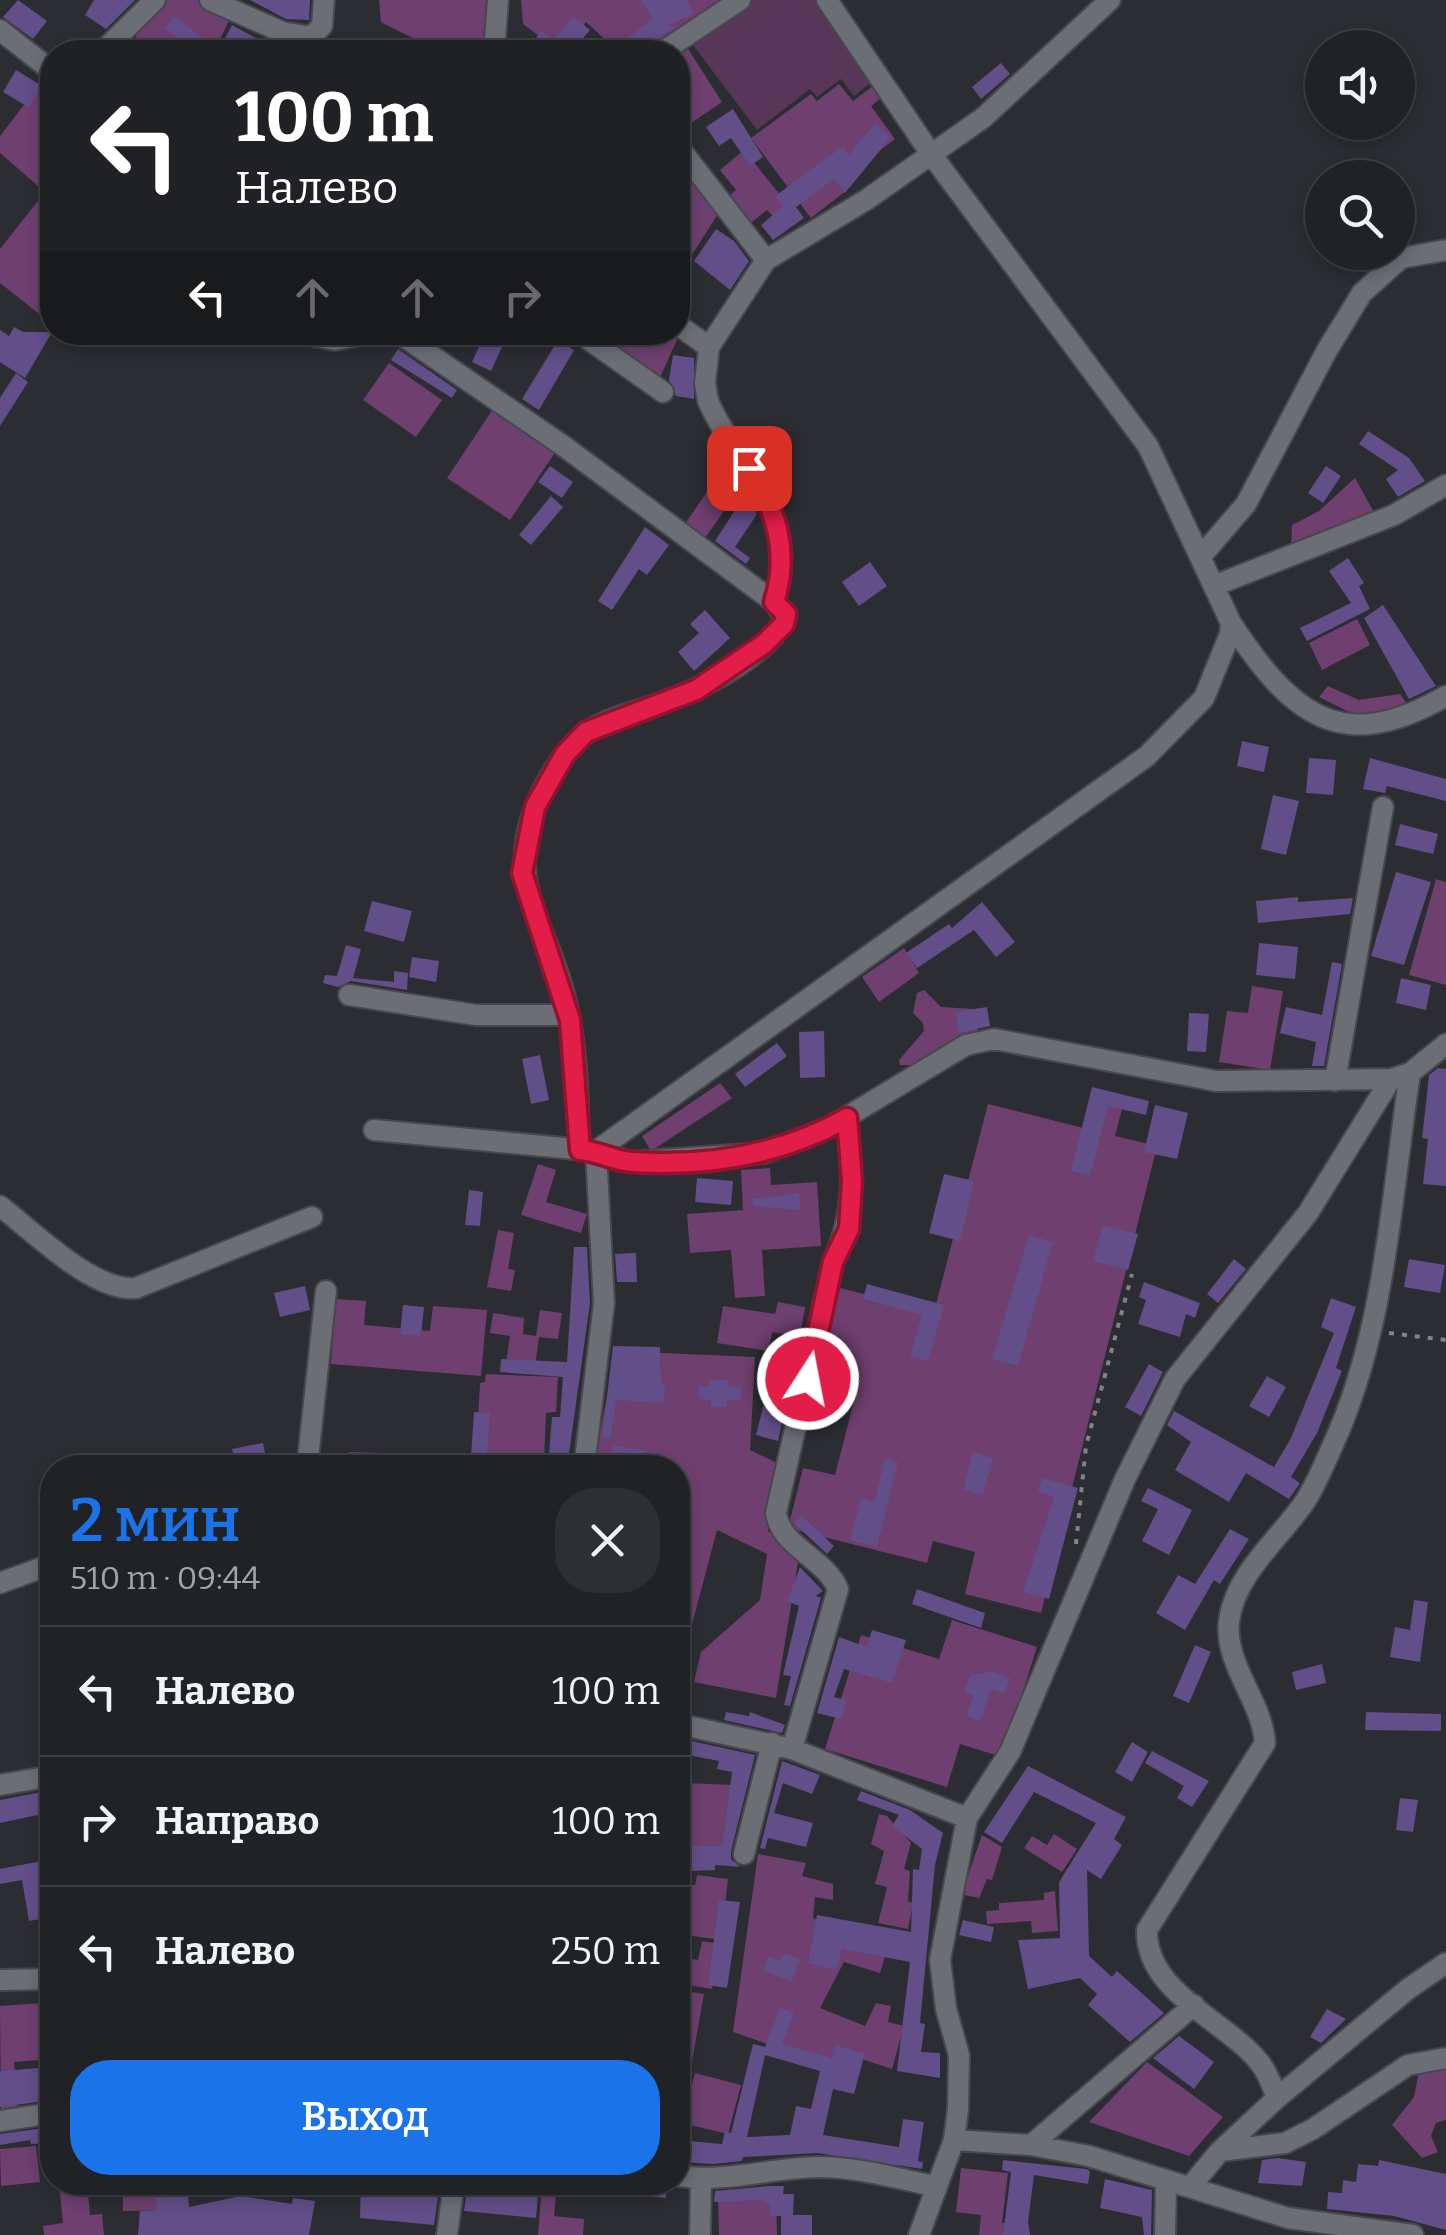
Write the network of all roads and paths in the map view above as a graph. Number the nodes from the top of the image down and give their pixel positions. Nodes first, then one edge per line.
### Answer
1 (155, 0) edge
2 (210, 0) edge
3 (324, 0) edge
4 (498, 0) edge
5 (740, 0) edge
6 (827, 0) edge
7 (1110, 0) edge
8 (0, 30) edge
9 (114, 40) edge
10 (495, 40) edge
11 (680, 40) edge
12 (40, 61) edge
13 (930, 154) junction
14 (690, 162) edge
15 (1446, 250) edge
16 (766, 260) junction
17 (690, 333) edge
18 (416, 345) edge
19 (596, 345) edge
20 (709, 346) junction
21 (662, 392) dead end
22 (1446, 485) edge
23 (1203, 554) junction
24 (1216, 585) junction
25 (774, 602) junction
26 (1231, 623) junction
27 (1446, 696) edge
28 (1383, 807) dead end
29 (348, 995) dead end
30 (569, 1015) junction
31 (1446, 1044) edge
32 (1400, 1076) junction
33 (1335, 1081) junction
34 (847, 1118) junction
35 (374, 1130) dead end
36 (588, 1151) junction
37 (0, 1206) edge
38 (312, 1217) dead end
39 (1132, 1274) dead end
40 (326, 1291) dead end
41 (1369, 1330) junction
42 (1446, 1340) edge
43 (307, 1455) edge
44 (586, 1455) edge
45 (1074, 1556) dead end
46 (40, 1568) edge
47 (0, 1583) edge
48 (690, 1727) edge
49 (782, 1746) junction
50 (40, 1778) edge
51 (0, 1785) edge
52 (966, 1818) junction
53 (744, 1854) dead end
54 (1445, 1963) edge
55 (40, 1979) edge
56 (0, 1980) edge
57 (1194, 2005) junction
58 (1446, 2058) edge
59 (1277, 2098) junction
60 (40, 2116) edge
61 (0, 2121) edge
62 (954, 2140) junction
63 (1031, 2145) junction
64 (1220, 2151) junction
65 (690, 2178) edge
66 (701, 2180) junction
67 (1166, 2180) junction
68 (934, 2186) junction
69 (1190, 2187) junction
70 (452, 2195) edge
71 (1364, 2232) edge
72 (446, 2235) edge
73 (700, 2235) edge
74 (919, 2235) edge
75 (1166, 2235) edge
76 (1413, 2235) edge

1 - 9 lane
2 - 3 lane
4 - 10 lane
5 - 11 lane
6 - 13 lane
7 - 13 lane
8 - 12 lane
13 - 16 lane
13 - 23 lane
14 - 16 lane
15 - 23 lane
16 - 20 lane
17 - 20 lane
18 - 25 lane
19 - 21 lane
20 - 25 lane
22 - 24 lane
23 - 24 lane
24 - 26 lane
25 - 30 lane
26 - 27 lane
26 - 36 lane
28 - 33 lane
29 - 30 lane
30 - 36 lane
31 - 32 lane
32 - 33 lane
32 - 41 lane
32 - 52 lane
33 - 34 lane
34 - 36 lane
34 - 49 lane
35 - 36 lane
36 - 44 lane
37 - 38 lane
39 - 45 path
40 - 43 lane
41 - 42 path
41 - 57 lane
46 - 47 lane
48 - 49 lane
49 - 52 lane
49 - 53 lane
50 - 51 lane
52 - 62 lane
54 - 59 lane
55 - 56 lane
57 - 59 lane
57 - 63 lane
58 - 64 lane
59 - 64 lane
60 - 61 lane
62 - 63 lane
62 - 68 lane
63 - 67 lane
64 - 69 lane
65 - 66 lane
66 - 68 lane
66 - 73 lane
67 - 69 lane
67 - 75 lane
68 - 74 lane
69 - 71 lane
70 - 72 lane
71 - 76 lane

